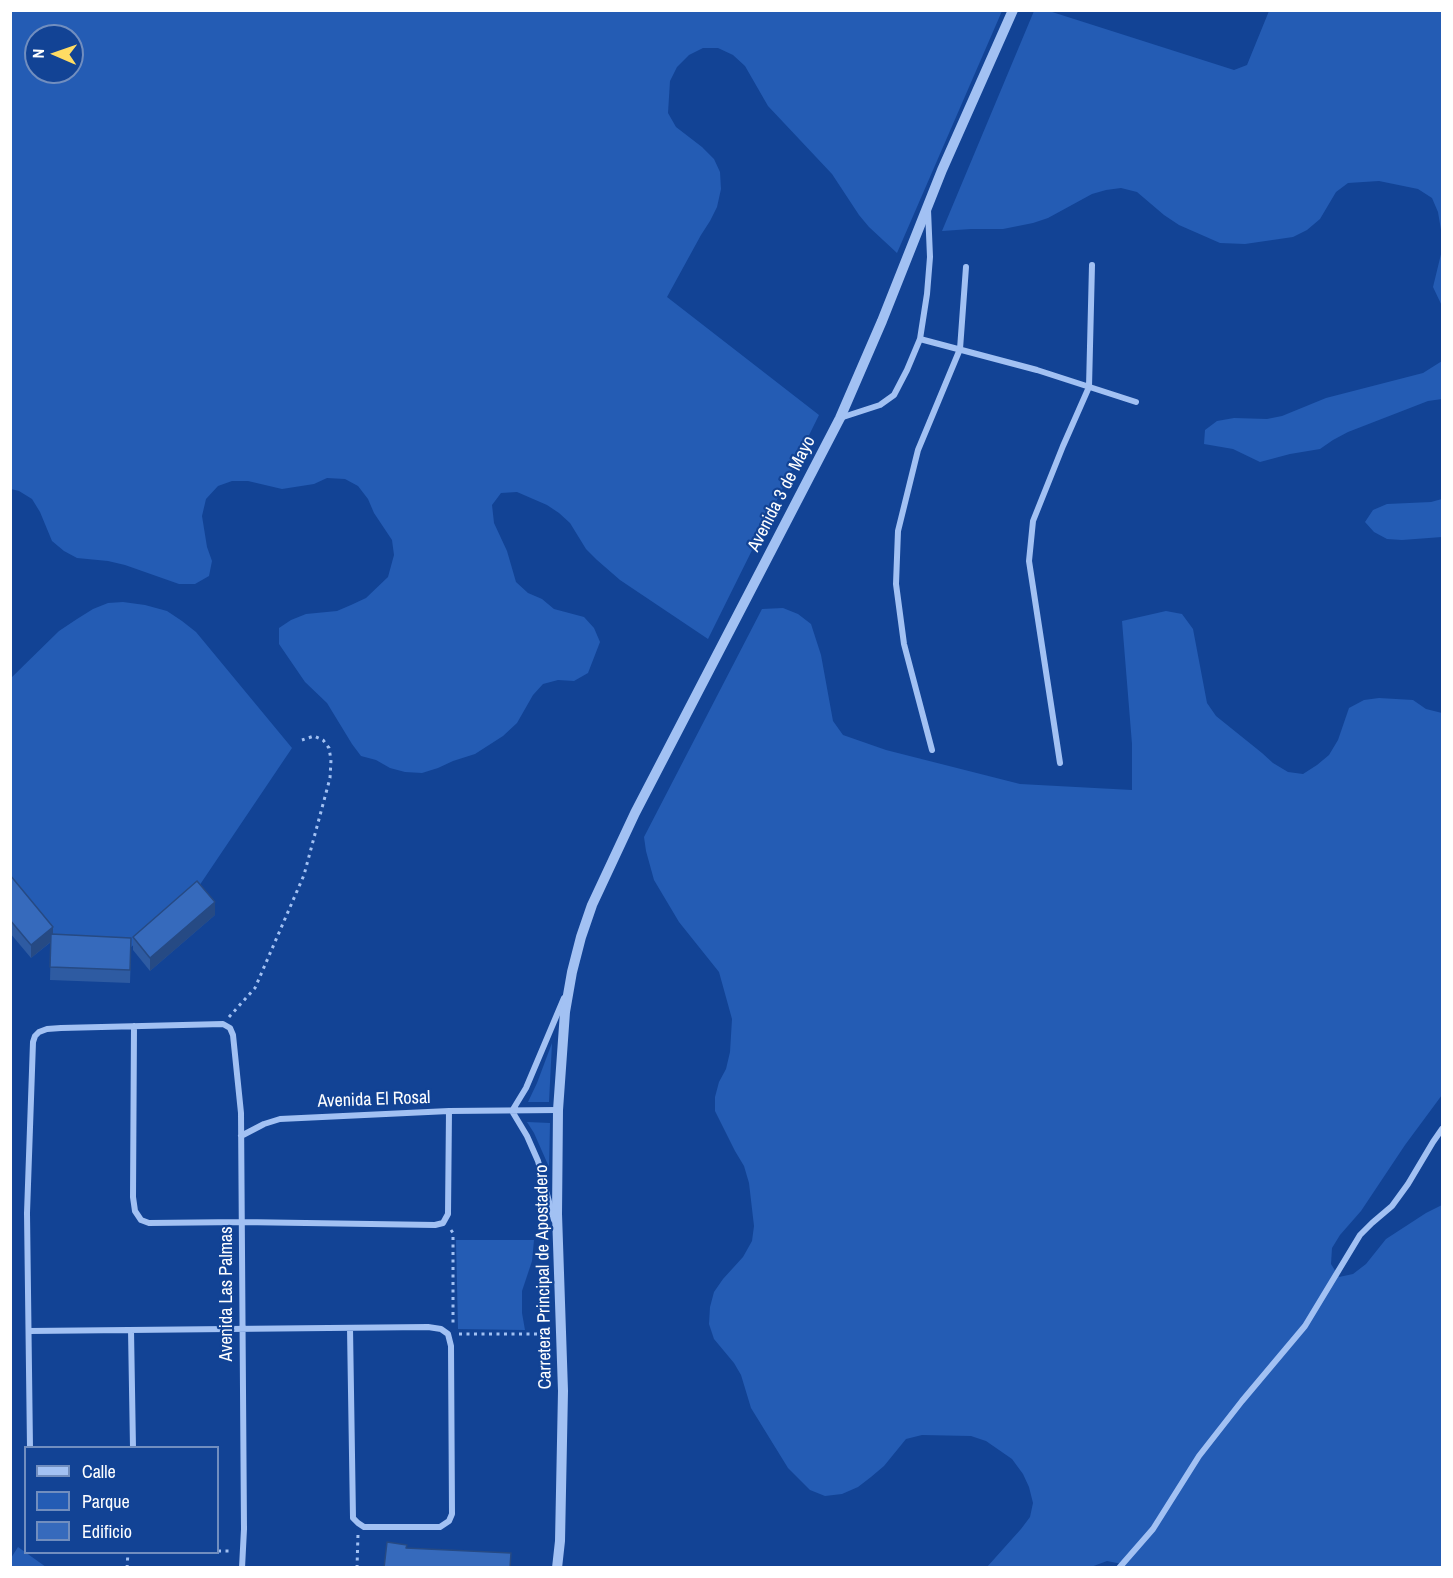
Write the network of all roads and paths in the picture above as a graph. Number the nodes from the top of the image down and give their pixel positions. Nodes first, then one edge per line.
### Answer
1 (1012, 10) edge
2 (928, 204) junction
3 (1092, 265) dead end
4 (966, 267) dead end
5 (920, 339) junction
6 (960, 349) junction
7 (1089, 387) junction
8 (1136, 402) dead end
9 (840, 418) junction
10 (302, 740) dead end
11 (932, 750) dead end
12 (1060, 763) dead end
13 (569, 986) junction
14 (223, 1024) junction
15 (134, 1026) junction
16 (558, 1110) junction
17 (512, 1111) junction
18 (449, 1112) junction
19 (1443, 1129) edge
20 (241, 1137) junction
21 (242, 1222) junction
22 (443, 1223) junction
23 (558, 1237) junction
24 (350, 1328) junction
25 (242, 1329) junction
26 (131, 1330) junction
27 (29, 1331) junction
28 (448, 1334) junction
29 (561, 1334) junction
30 (30, 1446) edge
31 (133, 1446) edge
32 (358, 1523) junction
33 (242, 1568) edge
34 (357, 1568) edge
35 (557, 1568) edge
36 (1119, 1568) edge

1 - 2 street, Avenida 3 de Mayo
2 - 5 street
2 - 9 street, Avenida 3 de Mayo
3 - 7 street
4 - 6 street
5 - 6 street
5 - 9 street
6 - 7 street
6 - 11 street
7 - 8 street
7 - 12 street
9 - 13 street, Avenida 3 de Mayo
10 - 14 path
13 - 16 street, Carretera Principal de Apostadero
13 - 17 street
14 - 15 street
14 - 20 street, Avenida Las Palmas
15 - 21 street
15 - 27 street
16 - 17 street, Avenida El Rosal
16 - 23 street, Carretera Principal de Apostadero
17 - 18 street, Avenida El Rosal
17 - 23 street
18 - 20 street, Avenida El Rosal
18 - 22 street
19 - 36 street
20 - 21 street, Avenida Las Palmas
21 - 22 street
21 - 25 street, Avenida Las Palmas
22 - 28 path
23 - 29 street, Carretera Principal de Apostadero
24 - 25 street
24 - 28 street
24 - 32 street
25 - 26 street
25 - 33 street, Avenida Las Palmas
26 - 27 street
26 - 31 street
27 - 30 street
28 - 29 path
28 - 32 street
29 - 35 street, Carretera Principal de Apostadero
32 - 34 path

